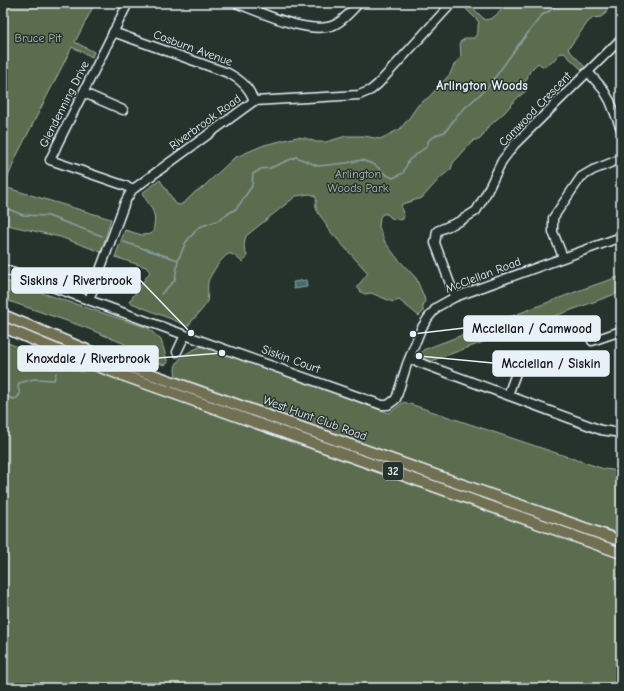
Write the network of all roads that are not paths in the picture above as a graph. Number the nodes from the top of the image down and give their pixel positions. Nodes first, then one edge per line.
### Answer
1 (128, 3) edge
2 (236, 3) edge
3 (359, 3) edge
4 (449, 4) edge
5 (113, 32) junction
6 (621, 39) edge
7 (588, 72) junction
8 (84, 93) junction
9 (254, 100) junction
10 (123, 110) dead end
11 (621, 129) edge
12 (621, 158) edge
13 (132, 190) junction
14 (621, 237) edge
15 (563, 257) junction
16 (3, 269) edge
17 (455, 297) junction
18 (89, 300) junction
19 (3, 315) edge
20 (3, 328) edge
21 (621, 331) edge
22 (185, 335) junction
23 (592, 341) dead end
24 (177, 352) dead end
25 (410, 359) junction
26 (516, 374) dead end
27 (508, 396) junction
28 (388, 405) joint
29 (621, 433) edge
30 (621, 541) edge
31 (621, 553) edge

1 - 5 street, Glendenning Drive
2 - 3 street
4 - 9 street, Riverbrook Road
5 - 8 street, Glendenning Drive
5 - 9 street, Cosburn Avenue
6 - 7 street, Camwood Crescent
7 - 11 street
7 - 17 street, Camwood Crescent
8 - 10 street
8 - 13 street, Glendenning Drive
9 - 13 street, Riverbrook Road
12 - 15 street
13 - 18 street, Riverbrook Road
14 - 15 street, McClellan Road
15 - 17 street, McClellan Road
16 - 18 street, Siskin Court
17 - 25 street, McClellan Road
18 - 22 street, Siskin Court
19 - 30 main road, West Hunt Club Road / 32
20 - 31 main road, West Hunt Club Road / 32
21 - 23 street
22 - 24 street
22 - 28 street, Siskin Court
25 - 27 street
25 - 28 street, McClellan Road
26 - 27 street
27 - 29 street

